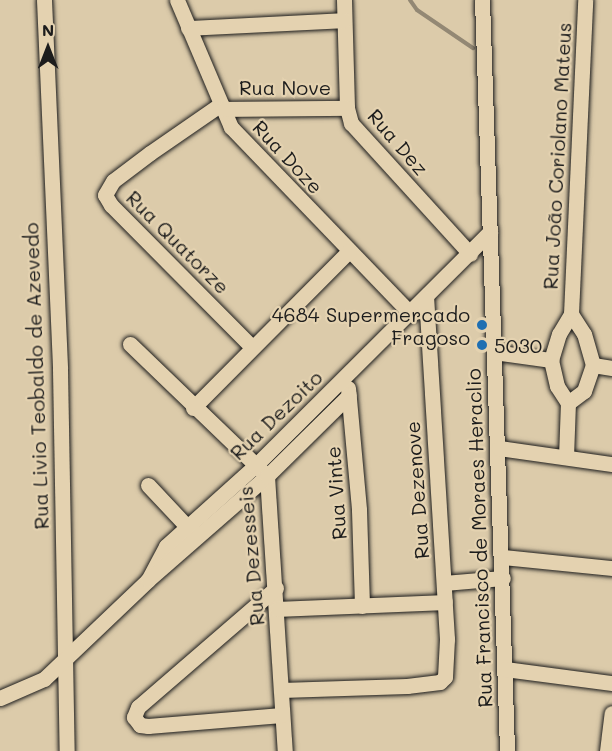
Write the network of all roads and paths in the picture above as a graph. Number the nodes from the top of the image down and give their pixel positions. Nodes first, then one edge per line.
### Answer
1 (44, 0) edge
2 (177, 0) edge
3 (344, 0) edge
4 (482, 0) edge
5 (585, 0) edge
6 (344, 21) junction
7 (188, 28) junction
8 (222, 106) junction
9 (347, 108) junction
10 (490, 232) junction
11 (349, 252) junction
12 (470, 254) junction
13 (426, 299) junction
14 (411, 314) junction
15 (571, 315) junction
16 (130, 344) dead end
17 (252, 347) junction
18 (494, 352) junction
19 (551, 360) junction
20 (593, 365) junction
21 (612, 368) edge
22 (346, 376) junction
23 (349, 395) junction
24 (568, 403) junction
25 (193, 408) junction
26 (499, 448) junction
27 (566, 457) junction
28 (612, 464) edge
29 (255, 466) junction
30 (267, 476) junction
31 (148, 485) dead end
32 (187, 527) junction
33 (199, 539) junction
34 (503, 557) junction
35 (612, 567) edge
36 (503, 578) junction
37 (148, 580) junction
38 (444, 583) junction
39 (276, 588) junction
40 (445, 602) junction
41 (362, 606) junction
42 (278, 609) junction
43 (64, 661) junction
44 (505, 669) junction
45 (612, 683) edge
46 (281, 690) junction
47 (0, 698) edge
48 (612, 713) edge
49 (282, 715) junction
50 (609, 745) edge
51 (67, 751) edge
52 (285, 751) edge
53 (507, 751) edge

1 - 43 street, Rua Livio Teobaldo de Azevedo
2 - 7 street, Rua Doze
3 - 6 street, Rua Dez
4 - 10 street, Rua Francisco de Moraes Heraclio
5 - 15 street, Rua João Coriolano Mateus
6 - 7 street
6 - 9 street, Rua Dez
7 - 8 street, Rua Doze
8 - 9 street, Rua Nove
8 - 11 street, Rua Doze
8 - 17 street, Rua Quatorze
9 - 12 street, Rua Dez
10 - 12 street, Rua Dezoito
10 - 18 street, Rua Francisco de Moraes Heraclio
11 - 14 street, Rua Doze
11 - 17 street
12 - 13 street, Rua Dezoito
13 - 14 street, Rua Dezoito
13 - 38 street, Rua Dezenove
14 - 22 street, Rua Dezoito
15 - 19 street, Rua João Coriolano Mateus
15 - 20 street, Rua João Coriolano Mateus
16 - 25 street, Rua Dezesseis
17 - 25 street
18 - 19 street
18 - 26 street, Rua Francisco de Moraes Heraclio
19 - 24 street
20 - 21 street
20 - 24 street
22 - 23 street, Rua Vinte
22 - 29 street, Rua Dezoito
23 - 30 street, Rua Dezoito
23 - 41 street, Rua Vinte
24 - 27 street
25 - 29 street, Rua Dezesseis
26 - 27 street
26 - 34 street, Rua Francisco de Moraes Heraclio
27 - 28 street
29 - 30 street, Rua Dezesseis
29 - 32 street, Rua Dezoito
30 - 33 street, Rua Dezoito
30 - 39 street, Rua Dezesseis
31 - 32 street
32 - 33 street
32 - 37 street, Rua Dezoito
33 - 37 street, Rua Dezoito
34 - 35 street
34 - 36 street, Rua Francisco de Moraes Heraclio
36 - 38 street
36 - 44 street, Rua Francisco de Moraes Heraclio
37 - 43 street, Rua Dezoito
38 - 40 street, Rua Dezenove
39 - 42 street, Rua Dezesseis
39 - 49 street
40 - 41 street
40 - 46 street, Rua Dezenove
41 - 42 street
42 - 46 street, Rua Dezesseis
43 - 47 street, Rua Dezoito
43 - 51 street, Rua Livio Teobaldo de Azevedo
44 - 45 street
44 - 53 street, Rua Francisco de Moraes Heraclio
46 - 49 street, Rua Dezesseis
48 - 50 street
49 - 52 street, Rua Dezesseis

